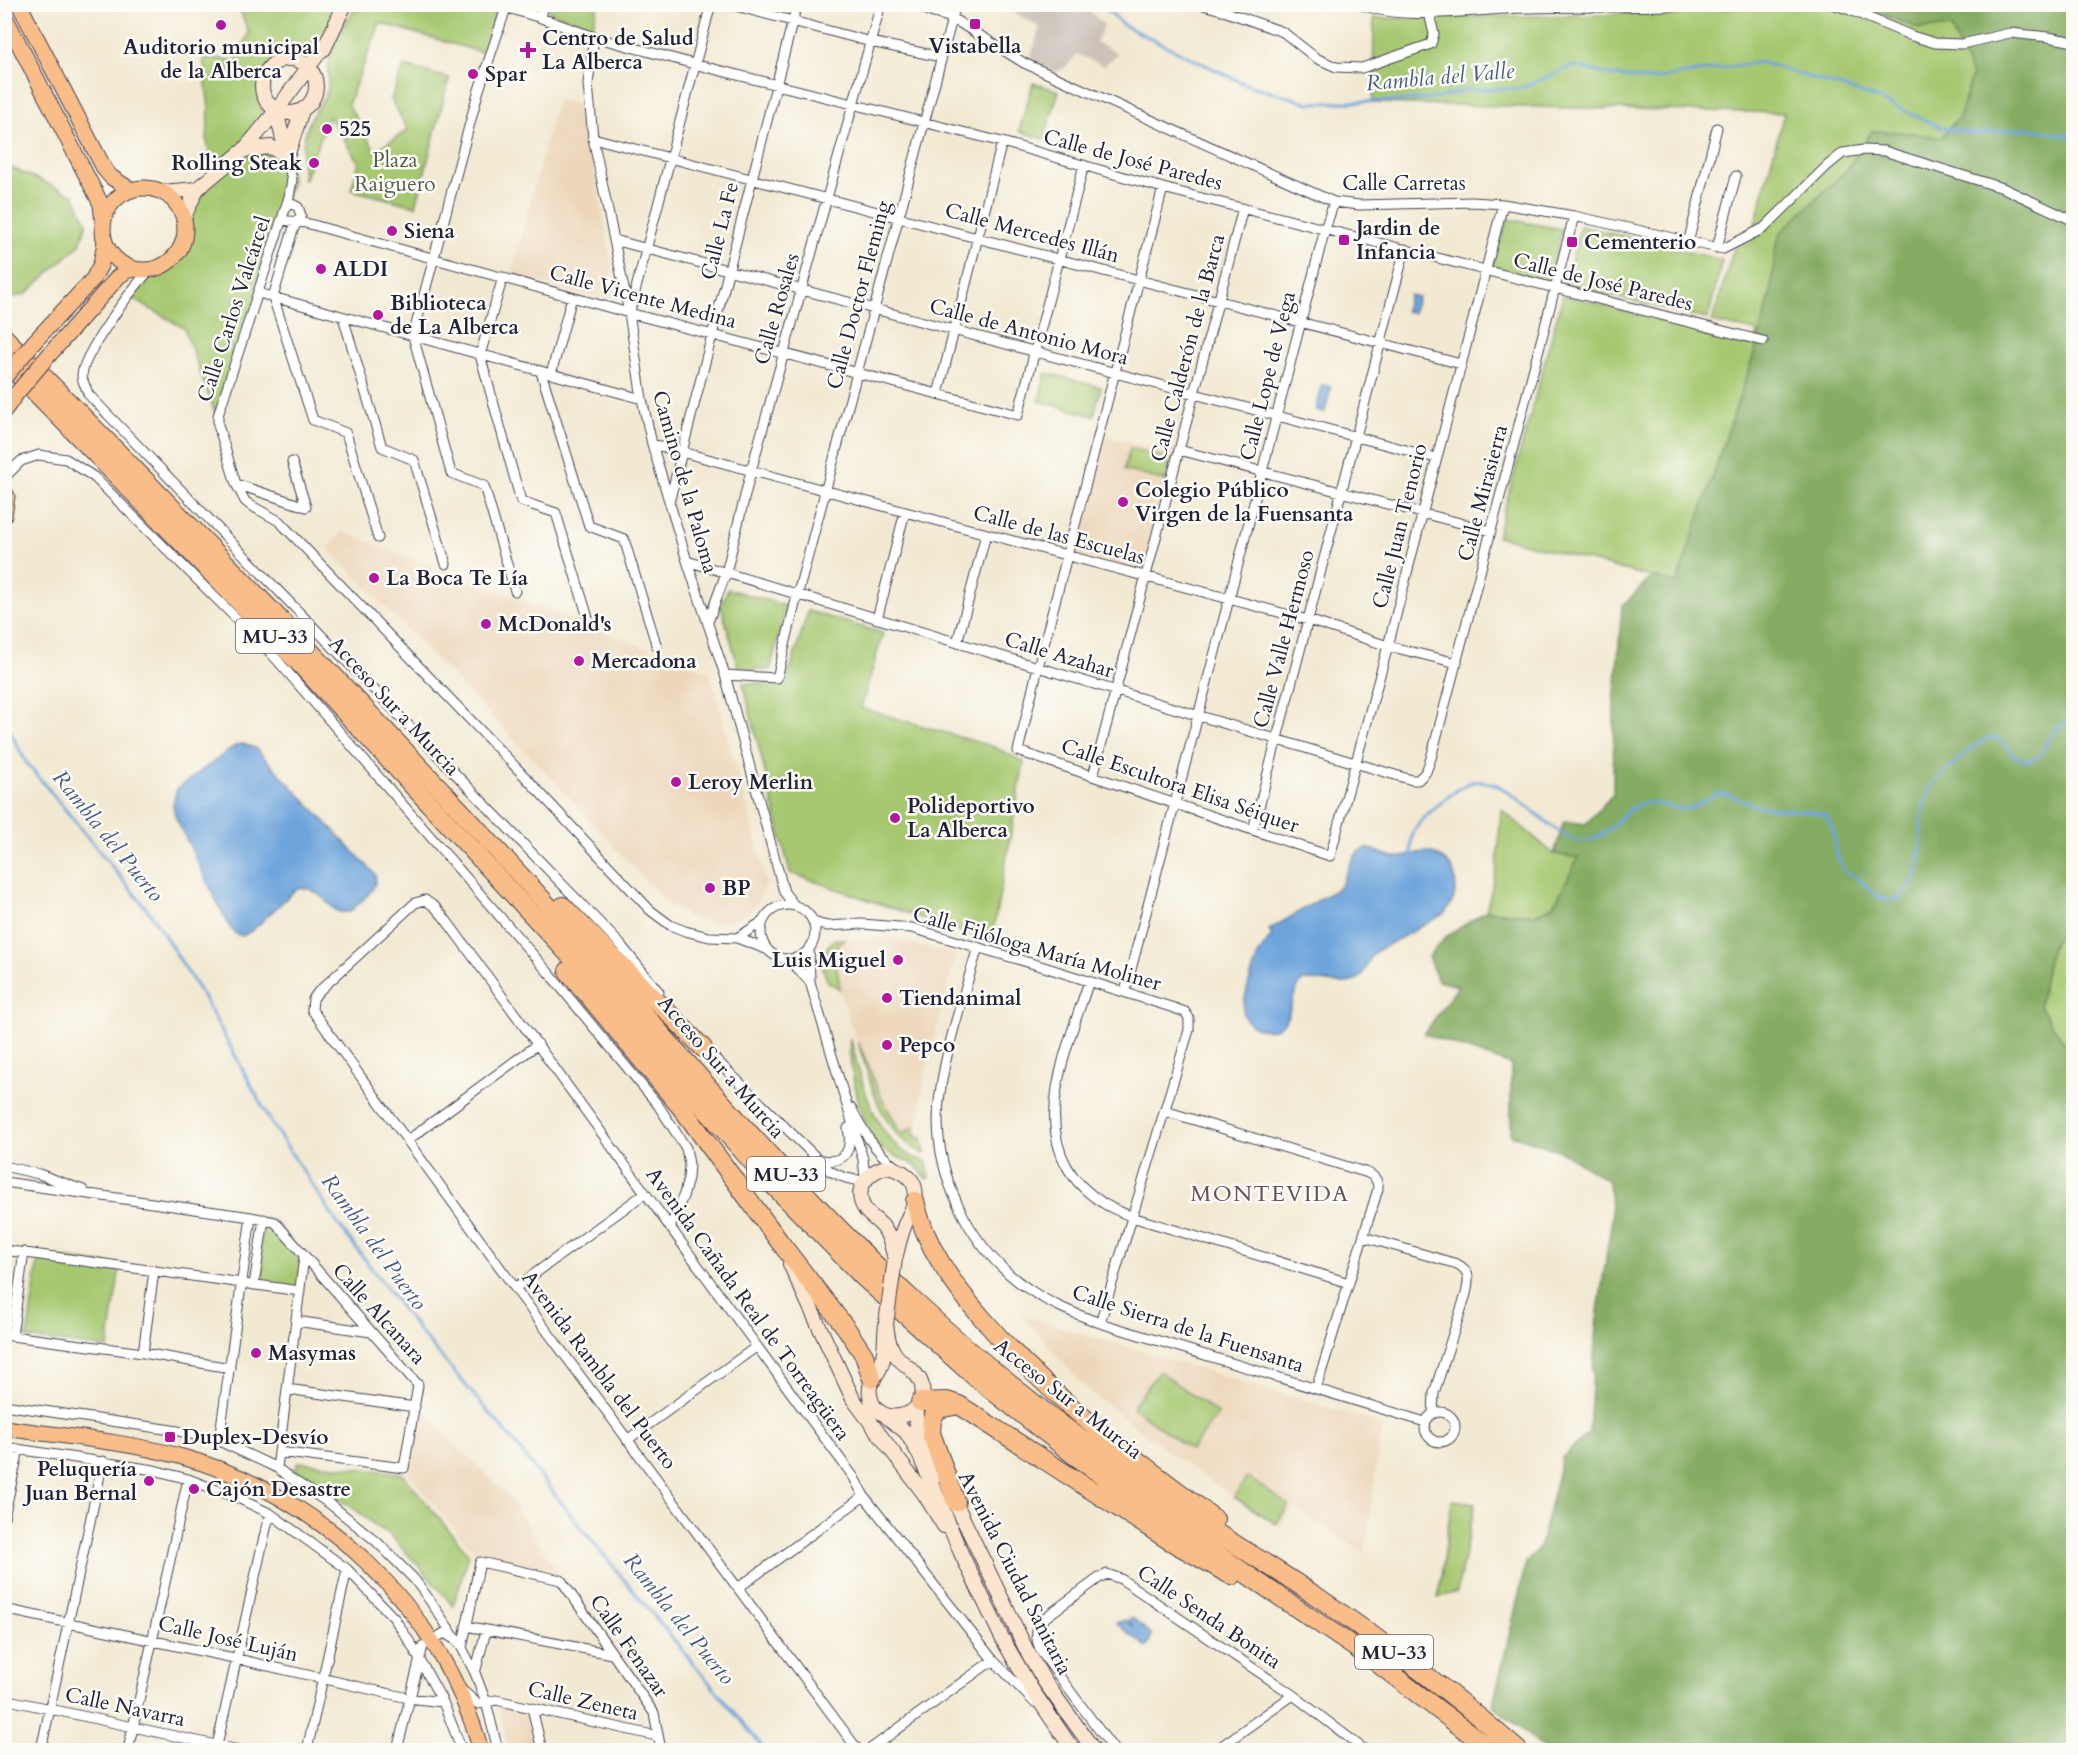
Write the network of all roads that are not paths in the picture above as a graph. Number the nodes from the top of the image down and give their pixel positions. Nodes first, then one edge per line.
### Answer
1 (19, 4) edge
2 (495, 4) edge
3 (544, 4) edge
4 (711, 4) edge
5 (728, 4) edge
6 (797, 4) edge
7 (881, 4) edge
8 (919, 4) edge
9 (956, 4) edge
10 (1199, 4) edge
11 (1360, 4) edge
12 (1716, 4) edge
13 (1832, 4) edge
14 (345, 5) edge
15 (1522, 6) edge
16 (506, 8) junction
17 (1429, 13) junction
18 (4, 15) edge
19 (541, 18) junction
20 (952, 18) junction
21 (793, 21) junction
22 (594, 37) junction
23 (327, 42) junction
24 (871, 42) junction
25 (2073, 42) edge
26 (941, 57) junction
27 (288, 59) junction
28 (694, 64) junction
29 (310, 69) junction
30 (776, 85) junction
31 (264, 98) junction
32 (853, 105) junction
33 (302, 110) junction
34 (276, 111) junction
35 (924, 123) junction
36 (1717, 128) dead end
37 (260, 130) junction
38 (593, 138) junction
39 (1002, 142) junction
40 (244, 150) junction
41 (287, 157) junction
42 (670, 158) junction
43 (1084, 165) junction
44 (1736, 176) dead end
45 (752, 179) junction
46 (1163, 188) junction
47 (197, 189) junction
48 (131, 190) junction
49 (162, 192) junction
50 (827, 199) junction
51 (288, 202) junction
52 (1334, 202) junction
53 (1503, 204) junction
54 (1243, 208) junction
55 (1574, 216) junction
56 (184, 217) junction
57 (899, 217) junction
58 (282, 220) junction
59 (2073, 221) edge
60 (297, 222) junction
61 (1325, 229) junction
62 (104, 235) junction
63 (978, 238) junction
64 (614, 240) junction
65 (1688, 243) junction
66 (1717, 248) junction
67 (647, 249) junction
68 (1405, 249) junction
69 (434, 258) junction
70 (1059, 259) junction
71 (142, 270) junction
72 (729, 270) junction
73 (1486, 270) junction
74 (503, 277) junction
75 (1139, 280) junction
76 (1555, 288) junction
77 (801, 290) junction
78 (258, 293) junction
79 (273, 297) junction
80 (572, 297) junction
81 (1219, 301) junction
82 (874, 309) junction
83 (629, 313) junction
84 (343, 317) junction
85 (1300, 322) junction
86 (954, 330) junction
87 (712, 335) junction
88 (413, 336) junction
89 (4, 337) edge
90 (1763, 341) dead end
91 (1380, 343) junction
92 (1034, 352) junction
93 (783, 353) junction
94 (480, 355) junction
95 (4, 360) edge
96 (1461, 364) junction
97 (541, 372) junction
98 (857, 373) junction
99 (1115, 373) junction
100 (551, 374) junction
101 (4, 378) edge
102 (938, 394) junction
103 (1194, 394) junction
104 (642, 399) junction
105 (4, 411) edge
106 (1276, 416) junction
107 (1356, 437) junction
108 (652, 444) junction
109 (1179, 450) junction
110 (682, 452) junction
111 (1436, 458) junction
112 (292, 462) dead end
113 (751, 471) junction
114 (1263, 472) junction
115 (4, 478) edge
116 (236, 484) junction
117 (4, 491) edge
118 (826, 491) junction
119 (1341, 492) junction
120 (669, 501) junction
121 (905, 512) junction
122 (1421, 513) junction
123 (4, 516) edge
124 (1491, 531) junction
125 (986, 534) junction
126 (378, 538) dead end
127 (1068, 556) junction
128 (687, 561) junction
129 (446, 564) dead end
130 (726, 573) junction
131 (1146, 577) junction
132 (515, 591) dead end
133 (798, 595) junction
134 (1229, 599) junction
135 (877, 619) junction
136 (1308, 620) junction
137 (589, 621) dead end
138 (708, 622) junction
139 (957, 643) junction
140 (1388, 646) junction
141 (657, 647) dead end
142 (1457, 663) junction
143 (1038, 668) junction
144 (725, 675) junction
145 (1116, 691) junction
146 (373, 715) junction
147 (1197, 716) junction
148 (1276, 740) junction
149 (1355, 763) junction
150 (1093, 776) junction
151 (1422, 778) joint
152 (1174, 804) junction
153 (1253, 830) junction
154 (1330, 856) joint
155 (784, 892) junction
156 (782, 905) junction
157 (794, 905) junction
158 (537, 920) junction
159 (762, 922) junction
160 (813, 922) junction
161 (836, 926) junction
162 (815, 937) junction
163 (737, 938) junction
164 (978, 947) junction
165 (766, 949) junction
166 (809, 949) junction
167 (789, 960) junction
168 (1089, 981) junction
169 (810, 982) junction
170 (1125, 992) junction
171 (312, 1010) joint
172 (538, 1044) junction
173 (703, 1048) junction
174 (842, 1090) junction
175 (1165, 1111) junction
176 (408, 1140) junction
177 (816, 1158) junction
178 (4, 1166) edge
179 (897, 1168) junction
180 (865, 1179) junction
181 (4, 1182) edge
182 (644, 1194) junction
183 (103, 1197) junction
184 (913, 1206) junction
185 (251, 1217) junction
186 (1132, 1217) junction
187 (264, 1219) junction
188 (875, 1219) junction
189 (670, 1228) junction
190 (1364, 1237) junction
191 (779, 1240) junction
192 (4, 1250) edge
193 (24, 1252) junction
194 (304, 1257) junction
195 (895, 1259) junction
196 (154, 1271) junction
197 (242, 1283) junction
198 (1349, 1283) junction
199 (254, 1285) junction
200 (515, 1288) junction
201 (300, 1291) junction
202 (296, 1321) junction
203 (1100, 1323) junction
204 (886, 1324) junction
205 (371, 1332) junction
206 (8, 1335) edge
207 (756, 1347) junction
208 (143, 1353) junction
209 (230, 1368) junction
210 (908, 1368) junction
211 (875, 1375) junction
212 (287, 1389) junction
213 (1316, 1389) junction
214 (918, 1405) junction
215 (4, 1406) edge
216 (959, 1406) junction
217 (415, 1407) junction
218 (1432, 1413) junction
219 (887, 1417) junction
220 (1425, 1422) junction
221 (4, 1428) edge
222 (627, 1440) junction
223 (219, 1441) junction
224 (4, 1448) edge
225 (19, 1449) junction
226 (279, 1452) junction
227 (103, 1461) junction
228 (277, 1468) junction
229 (188, 1479) junction
230 (864, 1496) junction
231 (956, 1502) junction
232 (271, 1514) junction
233 (4, 1517) edge
234 (962, 1553) junction
235 (1264, 1562) junction
236 (347, 1569) junction
237 (738, 1588) junction
238 (1299, 1608) junction
239 (4, 1609) edge
240 (441, 1617) junction
241 (68, 1623) junction
242 (466, 1626) junction
243 (486, 1631) junction
244 (152, 1640) junction
245 (433, 1640) junction
246 (459, 1644) junction
247 (612, 1654) junction
248 (419, 1657) junction
249 (237, 1658) junction
250 (993, 1660) junction
251 (476, 1673) junction
252 (322, 1679) junction
253 (457, 1686) junction
254 (1293, 1695) junction
255 (408, 1698) junction
256 (4, 1699) edge
257 (443, 1702) junction
258 (486, 1702) junction
259 (532, 1708) junction
260 (50, 1709) junction
261 (1053, 1721) junction
262 (134, 1727) junction
263 (657, 1736) junction
264 (217, 1748) edge
265 (41, 1750) edge
266 (128, 1750) edge
267 (239, 1750) edge
268 (307, 1750) edge
269 (397, 1750) edge
270 (462, 1750) edge
271 (482, 1750) edge
272 (498, 1750) edge
273 (542, 1750) edge
274 (661, 1750) edge
275 (858, 1750) edge
276 (869, 1750) edge
277 (1073, 1750) edge
278 (1094, 1750) edge
279 (1114, 1750) edge
280 (1216, 1750) edge
281 (1365, 1750) edge
282 (1491, 1750) edge
283 (1518, 1750) edge

1 - 48 main road
2 - 16 street, Calle de José Paredes
3 - 19 street
4 - 28 street
5 - 21 street
6 - 21 street, Calle La Fe
7 - 24 street, Calle Rosales
8 - 20 street, Calle Carretas
9 - 20 street, Calle Doctor Fleming
10 - 17 street
11 - 17 street
12 - 15 street
13 - 25 street
14 - 23 street
15 - 17 street
16 - 19 street, Calle de José Paredes
16 - 69 street
18 - 62 main road
19 - 22 street, Calle de José Paredes
20 - 26 street, Calle Doctor Fleming
20 - 52 street, Calle Carretas
21 - 24 street
21 - 30 street, Calle La Fe
22 - 28 street, Calle de José Paredes
22 - 38 street, Camino de la Paloma
23 - 27 street
23 - 29 street
24 - 26 street
24 - 32 street, Calle Rosales
26 - 35 street, Calle Doctor Fleming
27 - 29 street
27 - 31 street
28 - 30 street, Calle de José Paredes
28 - 42 street
29 - 33 street
29 - 34 street
30 - 32 street, Calle de José Paredes
30 - 45 street, Calle La Fe
31 - 34 street
31 - 37 street
32 - 35 street, Calle de José Paredes
32 - 50 street, Calle Rosales
33 - 34 street
33 - 41 street
34 - 37 street
34 - 41 street
35 - 39 street, Calle de José Paredes
35 - 57 street, Calle Doctor Fleming
36 - 65 street
37 - 40 street
38 - 42 street, Calle Mercedes Illán
38 - 64 street, Camino de la Paloma
39 - 43 street, Calle de José Paredes
39 - 63 street
40 - 41 street
40 - 47 street
41 - 51 street, Calle Carlos Valcárcel
42 - 45 street, Calle Mercedes Illán
42 - 67 street
43 - 46 street, Calle de José Paredes
43 - 70 street
44 - 66 street
45 - 50 street, Calle Mercedes Illán
45 - 72 street, Calle La Fe
46 - 54 street, Calle de José Paredes
46 - 75 street
47 - 49 street
47 - 56 street
48 - 49 main road
48 - 62 main road
49 - 56 main road
50 - 57 street, Calle Mercedes Illán
50 - 77 street, Calle Rosales
51 - 58 street, Calle Carlos Valcárcel
51 - 60 street, Calle Carlos Valcárcel
52 - 53 street, Calle Carretas
52 - 61 street, Calle Lope de Vega
53 - 55 street, Calle Carretas
53 - 73 street, Calle Juan Tenorio
54 - 61 street, Calle de José Paredes
54 - 81 street, Calle Calderón de la Barca
55 - 65 street, Calle Carretas
55 - 76 street, Calle Mirasierra
56 - 71 main road
57 - 63 street, Calle Mercedes Illán
57 - 82 street, Calle Doctor Fleming
58 - 60 street, Calle Vicente Medina
58 - 78 street, Calle Carlos Valcárcel
59 - 66 street, Calle Carretas
60 - 69 street, Calle Vicente Medina
60 - 79 street, Calle Carlos Valcárcel
61 - 68 street, Calle de José Paredes
61 - 85 street, Calle Lope de Vega
62 - 71 main road
62 - 101 main road, bridge
63 - 70 street, Calle Mercedes Illán
63 - 86 street
64 - 67 street, Calle de Antonio Mora
64 - 83 street, Camino de la Paloma
65 - 66 street, Calle Carretas
67 - 72 street, Calle de Antonio Mora
67 - 83 street
68 - 73 street, Calle de José Paredes
68 - 91 street, Calle Valle Hermoso
69 - 74 street, Calle Vicente Medina
69 - 88 street
70 - 75 street, Calle Mercedes Illán
70 - 92 street
71 - 105 main road, bridge
71 - 173 street
72 - 77 street, Calle de Antonio Mora
72 - 87 street, Calle La Fe
73 - 76 street, Calle de José Paredes
73 - 96 street, Calle Juan Tenorio
74 - 80 street, Calle Vicente Medina
74 - 94 street
75 - 81 street, Calle Mercedes Illán
75 - 99 street
76 - 90 street, Calle de José Paredes
76 - 124 street, Calle Mirasierra
77 - 82 street, Calle de Antonio Mora
77 - 93 street, Calle Rosales
78 - 79 street
78 - 116 street, Calle Carlos Valcárcel
79 - 84 street
79 - 126 street
80 - 83 street, Calle Vicente Medina
80 - 100 street
81 - 85 street, Calle Mercedes Illán
81 - 103 street, Calle Calderón de la Barca
82 - 86 street, Calle de Antonio Mora
82 - 98 street, Calle Doctor Fleming
83 - 87 street, Calle Vicente Medina
83 - 104 street, Camino de la Paloma
84 - 88 street
84 - 129 street
85 - 91 street, Calle Mercedes Illán
85 - 106 street, Calle Lope de Vega
86 - 92 street, Calle de Antonio Mora
86 - 102 street
87 - 93 street, Calle Vicente Medina
87 - 110 street, Calle La Fe
88 - 94 street
88 - 132 street
89 - 146 highway, Acceso Sur a Murcia / MU-33
91 - 96 street, Calle Mercedes Illán
91 - 107 street, Calle Valle Hermoso
92 - 99 street, Calle de Antonio Mora
92 - 102 street, Calle Vicente Medina
93 - 98 street, Calle Vicente Medina
93 - 113 street, Calle Rosales
94 - 97 street
94 - 137 street
95 - 158 highway, Acceso Sur a Murcia / MU-33
96 - 111 street, Calle Juan Tenorio
97 - 100 street
97 - 141 street
98 - 102 street, Calle Vicente Medina
98 - 118 street, Calle Doctor Fleming
99 - 103 street, Calle de Antonio Mora
99 - 127 street
100 - 104 street
103 - 106 street, Calle de Antonio Mora
103 - 109 street, Calle Calderón de la Barca
104 - 108 street, Camino de la Paloma
106 - 107 street, Calle de Antonio Mora
106 - 114 street, Calle Lope de Vega
107 - 111 street, Calle de Antonio Mora
107 - 119 street, Calle Valle Hermoso
108 - 110 street, Calle de las Escuelas
108 - 120 street, Camino de la Paloma
109 - 114 street
109 - 131 street, Calle Calderón de la Barca
110 - 113 street, Calle de las Escuelas
110 - 120 street, Calle La Fe
111 - 122 street, Calle Juan Tenorio
112 - 116 street
113 - 118 street, Calle de las Escuelas
113 - 130 street, Calle Rosales
114 - 119 street
114 - 134 street, Calle Lope de Vega
115 - 189 street
116 - 163 street
117 - 123 main road
118 - 121 street, Calle de las Escuelas
118 - 133 street, Calle Doctor Fleming
119 - 122 street
119 - 136 street, Calle Valle Hermoso
120 - 128 street, Camino de la Paloma
121 - 125 street, Calle de las Escuelas
121 - 135 street
122 - 124 street
122 - 140 street, Calle Juan Tenorio
124 - 142 street, Calle Mirasierra
125 - 127 street, Calle de las Escuelas
125 - 139 street
127 - 131 street, Calle de las Escuelas
127 - 143 street
128 - 130 street, Calle Azahar
128 - 138 street, Camino de la Paloma
130 - 133 street, Calle Azahar
130 - 138 street, Calle Rosales
131 - 134 street, Calle de las Escuelas
131 - 145 street, Calle Calderón de la Barca
133 - 135 street, Calle Azahar
133 - 144 street, Calle Doctor Fleming
134 - 136 street, Calle de las Escuelas
134 - 147 street, Calle Lope de Vega
135 - 139 street, Calle Azahar
136 - 140 street, Calle de las Escuelas
136 - 148 street, Calle Valle Hermoso
138 - 144 street, Camino de la Paloma
139 - 143 street, Calle Azahar
140 - 142 street, Calle de las Escuelas
140 - 149 street, Calle Juan Tenorio
142 - 151 street, Calle Mirasierra
143 - 145 street, Calle Azahar
143 - 150 street, Calle Escultora Elisa Séiquer
144 - 155 street, Camino de la Paloma
145 - 147 street, Calle Azahar
145 - 150 street, Calle Calderón de la Barca
146 - 173 highway
146 - 235 highway, Acceso Sur a Murcia / MU-33
147 - 148 street, Calle Azahar
147 - 152 street, Calle Lope de Vega
148 - 149 street, Calle Azahar
148 - 153 street, Calle Valle Hermoso
149 - 151 street, Calle Azahar
149 - 154 street, Calle Juan Tenorio
150 - 152 street, Calle Escultora Elisa Séiquer
152 - 153 street, Calle Escultora Elisa Séiquer
152 - 170 street, Calle Lope de Vega
153 - 154 street, Calle Escultora Elisa Séiquer
155 - 156 street, Camino de la Paloma
155 - 157 street, Camino de la Paloma
156 - 157 street
156 - 159 street
157 - 160 street
158 - 191 highway
158 - 238 highway, Acceso Sur a Murcia / MU-33
159 - 163 street
159 - 165 street
160 - 161 street, Calle Filóloga María Moliner
160 - 162 street
161 - 162 street, Calle Filóloga María Moliner
161 - 164 street, Calle Filóloga María Moliner
162 - 166 street
163 - 165 street
164 - 168 street, Calle Filóloga María Moliner
164 - 203 street, Calle Sierra de la Fuensanta
165 - 167 street
166 - 167 street
166 - 169 street
167 - 169 street
168 - 170 street, Calle Filóloga María Moliner
168 - 186 street
169 - 174 street
170 - 175 street, Calle Filóloga María Moliner
171 - 172 street, Avenida Cañada Real de Torreagüera
171 - 176 street, Avenida Rambla del Puerto
172 - 176 street
172 - 182 street, Avenida Cañada Real de Torreagüera
173 - 177 street
174 - 177 street
174 - 179 street
174 - 180 street
175 - 186 street
175 - 190 street
176 - 200 street, Avenida Rambla del Puerto
177 - 180 street
178 - 183 street
179 - 180 street
179 - 184 street
180 - 188 street
181 - 183 street
182 - 189 street, Avenida Cañada Real de Torreagüera
182 - 200 street
183 - 185 street
184 - 188 street
184 - 195 street
184 - 235 highway
185 - 187 street
185 - 197 street
186 - 198 street
186 - 203 street
187 - 194 street, Calle Alcanara
187 - 199 street
188 - 195 street
189 - 207 street, Avenida Cañada Real de Torreagüera
190 - 198 street
190 - 218 street
191 - 211 highway
191 - 234 street
192 - 193 street
193 - 196 street
193 - 206 street
194 - 201 street
194 - 205 street, Calle Alcanara
195 - 204 street, bridge
196 - 197 street
196 - 208 street
197 - 199 street
197 - 209 street
198 - 213 street
199 - 201 street
200 - 222 street, Avenida Rambla del Puerto
201 - 202 street
202 - 205 street
202 - 212 street
203 - 213 street, Calle Sierra de la Fuensanta
204 - 210 street
204 - 211 street
205 - 217 street, Calle Alcanara
206 - 208 street
207 - 222 street
207 - 230 street, Avenida Cañada Real de Torreagüera
208 - 209 street
209 - 223 street
210 - 211 street
210 - 214 street
211 - 219 street
212 - 217 street
212 - 226 street
213 - 220 street, Calle Sierra de la Fuensanta
214 - 216 highway
214 - 219 street
214 - 231 street, Avenida Ciudad Sanitaria
215 - 223 street
216 - 231 highway
216 - 238 highway
217 - 226 street, Calle Alcanara
218 - 220 street
218 - 220 street
219 - 234 street, Avenida Ciudad Sanitaria
221 - 245 main road
222 - 237 street, Avenida Rambla del Puerto
223 - 228 street
224 - 225 street
225 - 227 street
225 - 233 street
226 - 228 street
227 - 229 street
227 - 241 street
228 - 240 street
229 - 232 street
229 - 244 street
230 - 237 street
230 - 250 street, Avenida Cañada Real de Torreagüera
231 - 278 street, Avenida Ciudad Sanitaria
232 - 236 street
232 - 249 street
234 - 261 street, Avenida Ciudad Sanitaria
235 - 283 highway, Acceso Sur a Murcia / MU-33
236 - 248 street
236 - 252 street
237 - 275 street, Avenida Rambla del Puerto
238 - 282 highway, Acceso Sur a Murcia / MU-33
239 - 241 street, Calle José Luján
240 - 245 street
240 - 246 street
241 - 244 street, Calle José Luján
241 - 260 street
242 - 243 street
242 - 246 street
242 - 247 street, Calle Fenazar
243 - 247 street
243 - 251 street
244 - 249 street, Calle José Luján
244 - 262 street
245 - 246 street
245 - 248 street
245 - 253 main road
246 - 251 street
247 - 263 street, Calle Fenazar
248 - 255 street
248 - 257 street
249 - 252 street, Calle José Luján
249 - 264 street
250 - 261 street, Avenida Cañada Real de Torreagüera
250 - 276 street
251 - 258 street
252 - 255 street, Calle José Luján
252 - 268 street
253 - 258 street
253 - 271 main road
254 - 279 street, Calle Senda Bonita
254 - 280 street
254 - 281 street, Calle Senda Bonita
255 - 257 street, Calle José Luján
255 - 269 street
256 - 260 street, Calle Navarra
257 - 270 street
258 - 259 street, Calle Zeneta
258 - 272 street
259 - 263 street, Calle Zeneta
259 - 273 street
260 - 262 street, Calle Navarra
260 - 265 street
261 - 277 street, Avenida Ciudad Sanitaria
262 - 264 street, Calle Navarra
262 - 266 street
263 - 274 street, Calle Zeneta
264 - 267 street, Calle Navarra

